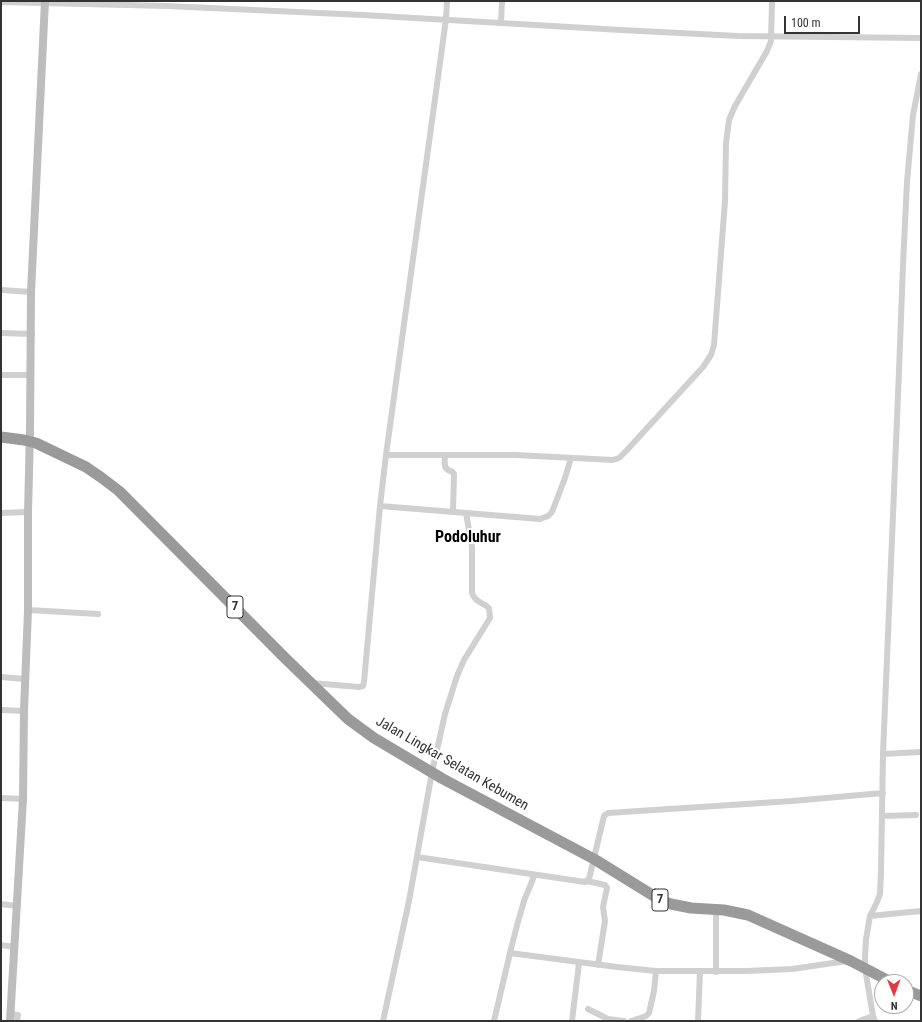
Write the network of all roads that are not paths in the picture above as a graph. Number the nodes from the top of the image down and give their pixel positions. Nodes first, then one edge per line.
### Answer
1 (447, 1) edge
2 (502, 1) edge
3 (772, 1) edge
4 (1, 2) edge
5 (47, 2) edge
6 (446, 19) junction
7 (501, 23) junction
8 (771, 36) junction
9 (921, 38) edge
10 (921, 74) edge
11 (1, 290) edge
12 (31, 292) junction
13 (1, 333) edge
14 (32, 334) junction
15 (1, 375) edge
16 (31, 375) junction
17 (1, 437) edge
18 (33, 442) junction
19 (445, 454) junction
20 (386, 455) junction
21 (571, 458) junction
22 (380, 506) junction
23 (28, 512) junction
24 (453, 512) junction
25 (1, 513) edge
26 (466, 513) junction
27 (28, 610) junction
28 (98, 614) dead end
29 (1, 677) edge
30 (25, 679) junction
31 (311, 683) junction
32 (1, 710) edge
33 (24, 711) junction
34 (921, 752) edge
35 (883, 754) junction
36 (436, 775) junction
37 (883, 793) junction
38 (1, 798) edge
39 (23, 799) junction
40 (916, 815) dead end
41 (882, 816) junction
42 (420, 857) junction
43 (594, 859) junction
44 (534, 874) junction
45 (587, 881) junction
46 (1, 904) edge
47 (17, 906) junction
48 (716, 910) junction
49 (921, 911) edge
50 (870, 916) junction
51 (1, 945) edge
52 (15, 947) junction
53 (510, 953) junction
54 (851, 961) junction
55 (579, 963) junction
56 (598, 965) junction
57 (865, 968) junction
58 (656, 971) junction
59 (700, 971) junction
60 (716, 972) junction
61 (876, 974) edge
62 (588, 1009) dead end
63 (13, 1017) edge
64 (874, 1019) edge
65 (383, 1021) edge
66 (494, 1021) edge
67 (572, 1021) edge
68 (619, 1021) edge
69 (631, 1021) edge
70 (698, 1021) edge
71 (859, 1021) edge

1 - 6 street
2 - 7 street
3 - 8 street
4 - 5 street
5 - 6 street
5 - 12 street
6 - 7 street
6 - 20 street
7 - 8 street
8 - 9 street
8 - 21 street
10 - 35 street
11 - 12 street
12 - 14 street
13 - 14 street
14 - 16 street
15 - 16 street
16 - 18 street
17 - 18 highway, Jalan Lingkar Selatan Kebumen / 7
18 - 23 street
18 - 31 highway, Jalan Lingkar Selatan Kebumen / 7
19 - 20 street
19 - 21 street
19 - 24 street
20 - 22 street
21 - 26 street
22 - 24 street
22 - 31 street
23 - 25 street
23 - 27 street
24 - 26 street
26 - 36 street
27 - 28 street
27 - 30 street
29 - 30 street
30 - 33 street
31 - 36 highway, Jalan Lingkar Selatan Kebumen / 7
32 - 33 street
33 - 39 street
34 - 35 street
35 - 37 street
36 - 42 street
36 - 43 highway, Jalan Lingkar Selatan Kebumen / 7
37 - 41 street
37 - 43 street
38 - 39 street
39 - 47 street
40 - 41 street
41 - 50 street
42 - 44 street
42 - 65 street
43 - 45 street
43 - 48 highway, Jalan Lingkar Selatan Kebumen / 7
44 - 45 street
44 - 53 street
45 - 56 street
46 - 47 street
47 - 52 street
48 - 54 highway, Jalan Lingkar Selatan Kebumen / 7
48 - 60 street
49 - 50 street
50 - 57 street
51 - 52 street
52 - 63 street
53 - 55 street
53 - 66 street
54 - 57 highway, Jalan Lingkar Selatan Kebumen / 7
54 - 60 street
55 - 56 street
55 - 67 street
56 - 58 street
57 - 61 highway, Jalan Lingkar Selatan Kebumen / 7
57 - 64 street
58 - 59 street
58 - 69 street
59 - 60 street
59 - 70 street
62 - 68 street
64 - 71 street

